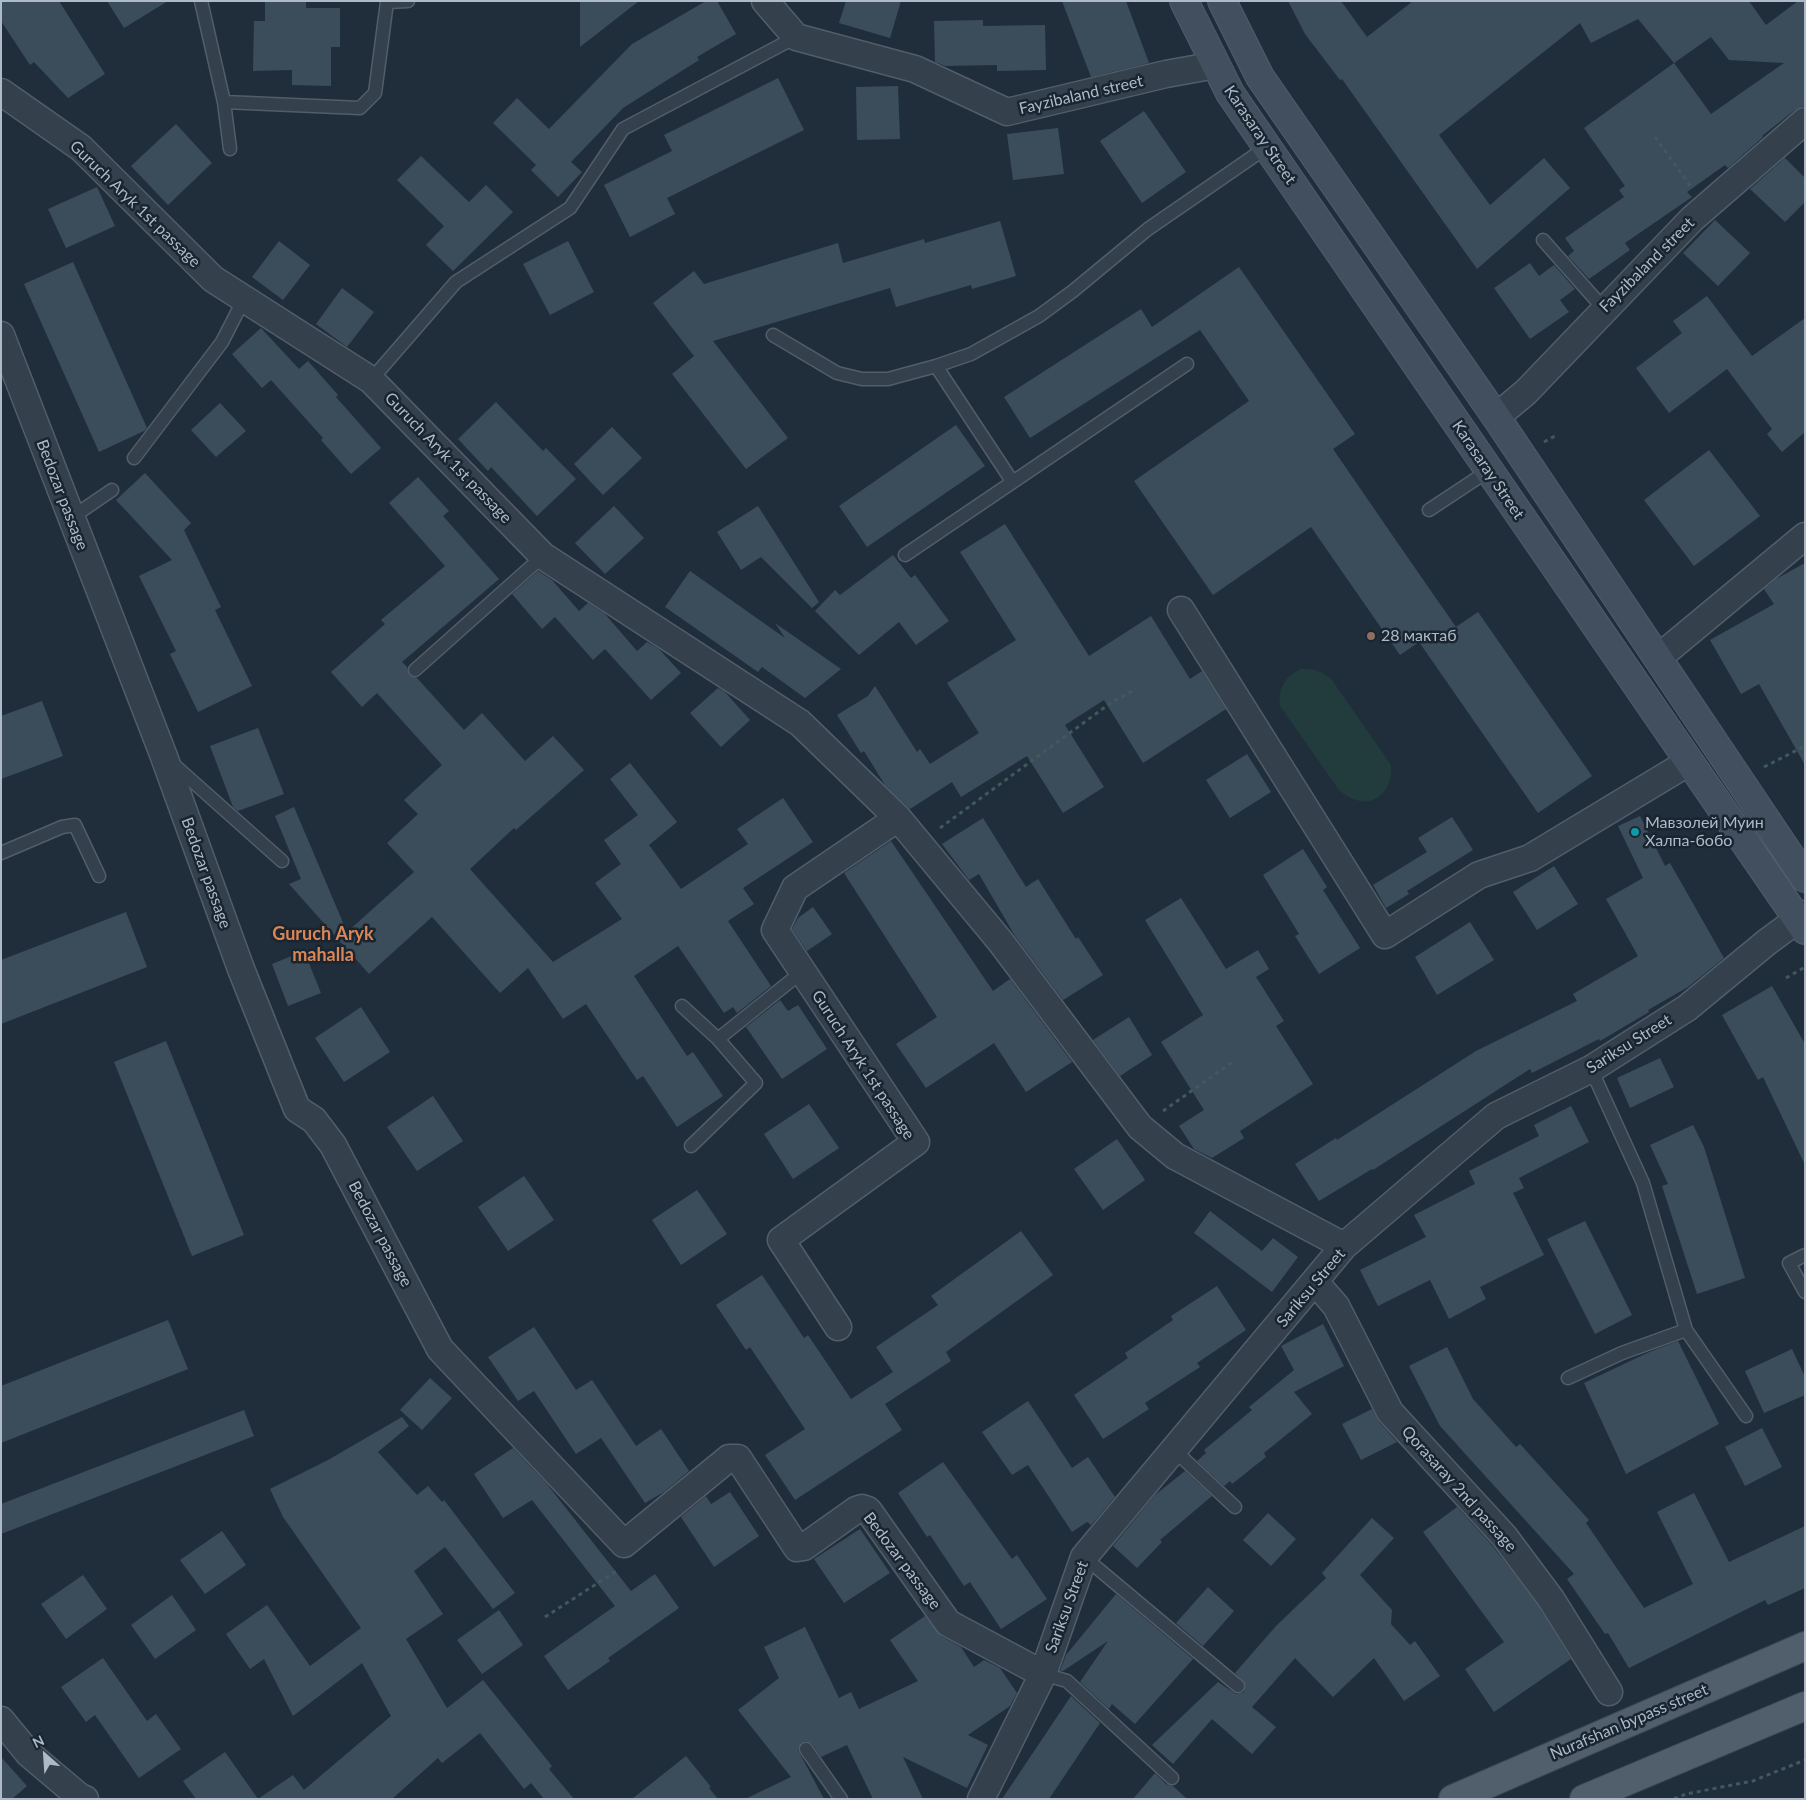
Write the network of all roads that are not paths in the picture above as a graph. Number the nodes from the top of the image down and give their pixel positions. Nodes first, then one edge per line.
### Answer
1 (201, 1) edge
2 (408, 1) edge
3 (764, 1) edge
4 (1184, 1) edge
5 (1222, 1) edge
6 (796, 37) junction
7 (1216, 66) junction
8 (1, 92) edge
9 (224, 102) junction
10 (1805, 121) edge
11 (1267, 148) junction
12 (230, 149) dead end
13 (1543, 240) dead end
14 (244, 299) junction
15 (1604, 309) junction
16 (1, 335) edge
17 (773, 335) dead end
18 (1186, 364) dead end
19 (936, 366) junction
20 (371, 380) junction
21 (1496, 417) junction
22 (134, 458) dead end
23 (1488, 471) junction
24 (1012, 481) junction
25 (112, 490) dead end
26 (1429, 510) dead end
27 (71, 518) junction
28 (1805, 536) edge
29 (905, 555) dead end
30 (543, 556) junction
31 (1181, 610) dead end
32 (1658, 658) junction
33 (415, 670) dead end
34 (163, 754) junction
35 (1689, 762) junction
36 (898, 818) junction
37 (1, 853) edge
38 (282, 860) dead end
39 (99, 876) dead end
40 (1805, 878) edge
41 (1803, 921) edge
42 (803, 971) junction
43 (682, 1006) dead end
44 (718, 1039) junction
45 (1591, 1069) junction
46 (691, 1146) dead end
47 (1344, 1246) junction
48 (1805, 1256) edge
49 (1316, 1282) junction
50 (1805, 1292) edge
51 (838, 1327) dead end
52 (1686, 1330) junction
53 (1568, 1378) dead end
54 (1746, 1416) dead end
55 (1173, 1449) junction
56 (1235, 1507) dead end
57 (1084, 1557) junction
58 (1805, 1646) edge
59 (1043, 1674) junction
60 (1238, 1686) dead end
61 (1609, 1692) dead end
62 (1805, 1706) edge
63 (1, 1720) edge
64 (806, 1749) dead end
65 (1172, 1778) dead end
66 (85, 1799) edge
67 (841, 1799) edge
68 (981, 1799) edge
69 (1453, 1799) edge
70 (1584, 1799) edge

1 - 9 lane
2 - 9 lane
3 - 6 street
4 - 7 main road, Karasaray Street
5 - 21 main road, Karasaray Street
6 - 7 street, Fayzibaland street
6 - 20 lane
7 - 11 main road, Karasaray Street
8 - 14 street, Guruch Aryk 1st passage
9 - 12 lane
10 - 15 street, Fayzibaland street
11 - 19 lane
11 - 23 main road, Karasaray Street
13 - 15 lane
14 - 20 street, Guruch Aryk 1st passage
14 - 22 lane
15 - 21 street, Fayzibaland street
16 - 27 street, Bedozar passage
17 - 19 lane
18 - 24 lane
19 - 24 lane
20 - 30 street, Guruch Aryk 1st passage
21 - 32 main road, Karasaray Street
23 - 26 lane
23 - 35 main road, Karasaray Street
24 - 29 lane
25 - 27 lane
27 - 34 street, Bedozar passage
28 - 32 street
30 - 33 lane
30 - 36 street, Guruch Aryk 1st passage
31 - 35 street
32 - 40 main road, Karasaray Street
34 - 38 lane
34 - 59 street, Bedozar passage
35 - 41 main road, Karasaray Street
36 - 42 street, Guruch Aryk 1st passage
36 - 47 street, Guruch Aryk 1st passage
37 - 39 lane
41 - 45 street, Sariksu Street
42 - 44 lane
42 - 51 street, Guruch Aryk 1st passage
43 - 44 lane
44 - 46 lane
45 - 47 street, Sariksu Street
45 - 52 lane
47 - 49 street, Sariksu Street
48 - 50 lane
49 - 55 street, Sariksu Street
49 - 61 street, Qorasaray 2nd passage
52 - 53 lane
52 - 54 lane
55 - 56 lane
55 - 57 street, Sariksu Street
57 - 59 street, Sariksu Street
57 - 60 lane
58 - 69 main road, Nurafshan bypass street
59 - 65 lane
59 - 68 street, Sariksu Street
62 - 70 main road
63 - 66 street
64 - 67 lane

